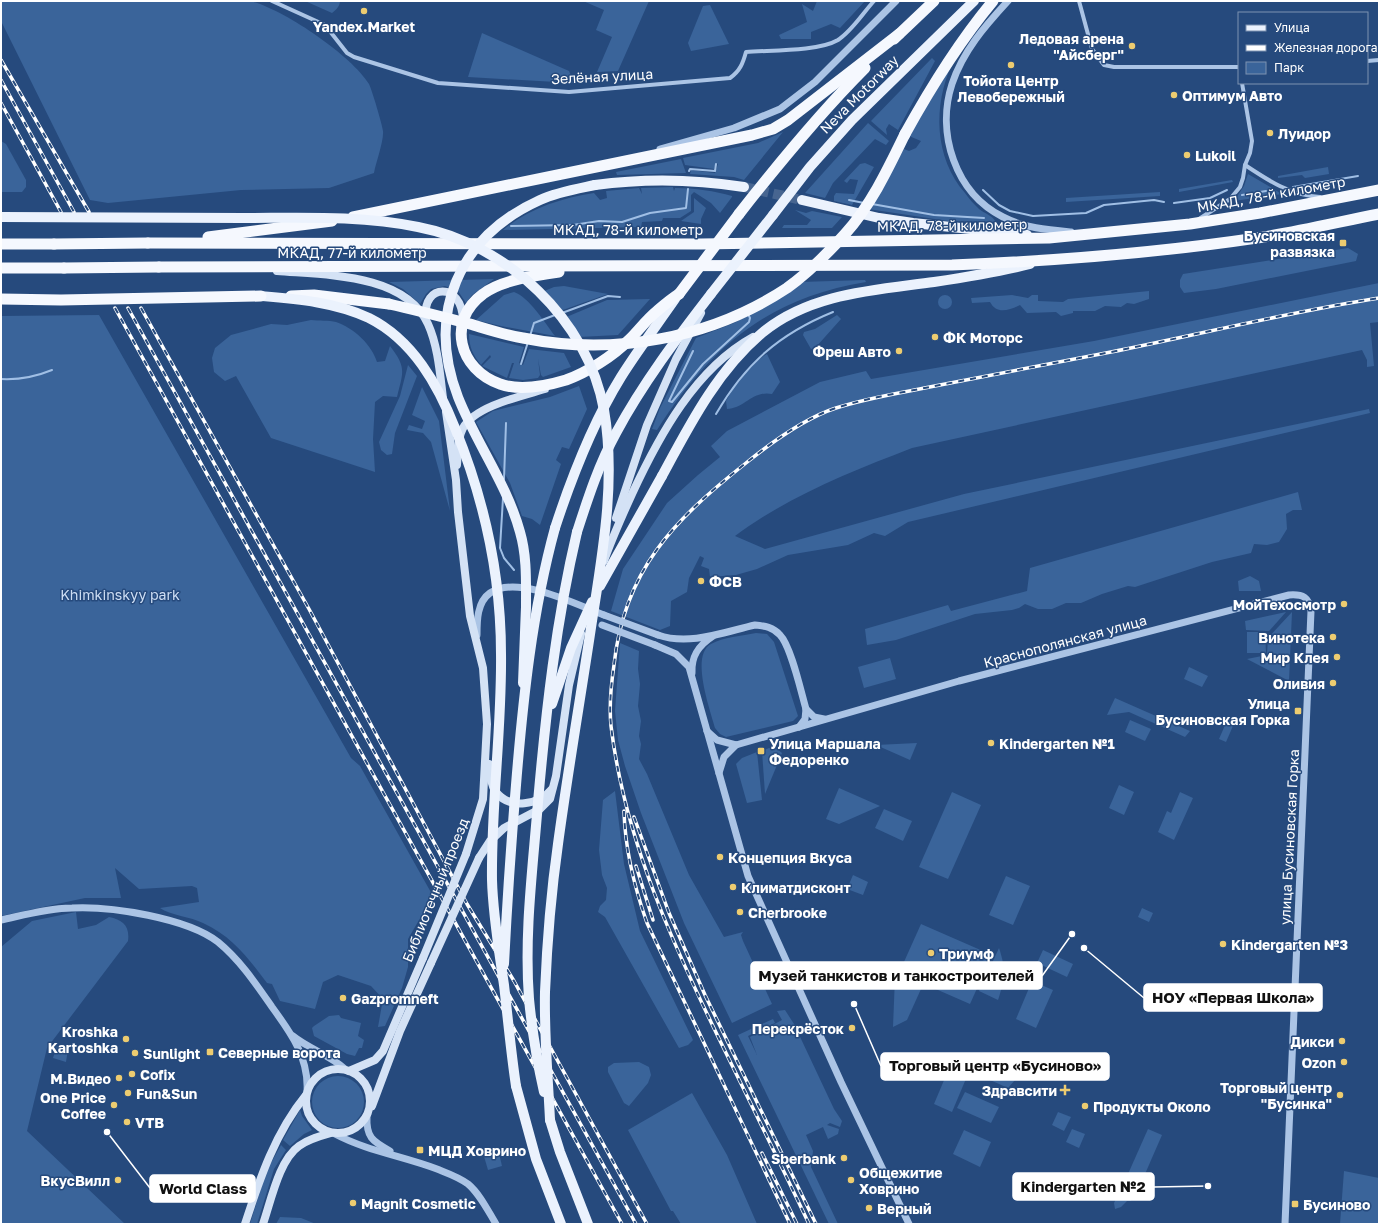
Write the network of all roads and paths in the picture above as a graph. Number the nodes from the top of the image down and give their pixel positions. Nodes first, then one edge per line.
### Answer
1 (272, 1) edge
2 (874, 1) edge
3 (896, 1) edge
4 (934, 1) edge
5 (974, 1) edge
6 (992, 1) edge
7 (1008, 1) edge
8 (1079, 1) edge
9 (899, 34) junction
10 (1379, 60) edge
11 (1368, 61) edge
12 (1238, 67) edge
13 (1242, 84) edge
14 (1245, 165) junction
15 (581, 169) junction
16 (744, 187) tunnel mouth
17 (1379, 190) edge
18 (1340, 198) junction
19 (802, 200) tunnel mouth
20 (1379, 214) edge
21 (1, 217) edge
22 (1190, 224) junction
23 (1095, 234) junction
24 (1049, 238) junction
25 (148, 243) junction
26 (1, 244) edge
27 (521, 244) joint
28 (1044, 261) junction
29 (605, 266) junction
30 (224, 267) junction
31 (1, 268) edge
32 (679, 294) junction
33 (711, 294) junction
34 (261, 296) junction
35 (1, 299) edge
36 (463, 321) junction
37 (427, 322) junction
38 (763, 332) junction
39 (566, 380) junction
40 (456, 480) junction
41 (610, 544) junction
42 (1306, 597) joint
43 (589, 609) junction
44 (717, 633) junction
45 (581, 635) junction
46 (477, 642) junction
47 (693, 677) junction
48 (806, 709) junction
49 (522, 712) junction
50 (830, 717) junction
51 (797, 728) junction
52 (707, 731) junction
53 (544, 735) junction
54 (736, 745) junction
55 (487, 748) junction
56 (719, 773) junction
57 (555, 786) junction
58 (1, 920) edge
59 (504, 985) junction
60 (292, 1034) junction
61 (347, 1070) junction
62 (307, 1093) junction
63 (369, 1113) junction
64 (550, 1120) junction
65 (333, 1133) junction
66 (400, 1157) junction
67 (245, 1224) edge
68 (263, 1224) edge
69 (496, 1224) edge
70 (562, 1224) edge
71 (588, 1224) edge
72 (909, 1224) edge
73 (1285, 1224) edge

1 - 2 street, Зелёная улица
3 - 15 street
4 - 9 highway, Neva Motorway
5 - 33 main road, Neva Motorway, bridge
6 - 34 highway, bridge
7 - 23 street
8 - 12 street
9 - 15 highway
9 - 32 highway, Neva Motorway, bridge
10 - 11 street
13 - 14 street
14 - 18 street
14 - 22 street
15 - 25 highway
16 - 49 main road, bridge
17 - 18 highway, МКАД, 78-й километр
18 - 22 highway, МКАД, 78-й километр
19 - 24 main road
20 - 28 highway
21 - 64 main road, bridge
22 - 23 highway, МКАД, 78-й километр
23 - 24 highway, МКАД, 78-й километр
24 - 27 highway, МКАД, 78-й километр
25 - 26 highway, МКАД, 77-й километр, bridge
25 - 27 highway, МКАД, 77-й километр
28 - 29 highway, МКАД, 77-й километр
28 - 38 main road
29 - 30 highway, МКАД, 77-й километр
29 - 36 highway
30 - 31 highway, МКАД, 77-й километр, bridge
30 - 37 main road
32 - 39 highway, Neva Motorway
32 - 49 main road, bridge
33 - 41 main road
33 - 53 main road, Neva Motorway, bridge
34 - 35 highway, bridge
34 - 59 main road, bridge
36 - 37 main road
36 - 39 highway
37 - 40 main road
38 - 41 main road
38 - 53 main road, bridge
39 - 40 main road
40 - 46 main road, Библиотечный проезд
41 - 43 main road, Библиотечный проезд
42 - 50 street, Краснополянская улица
42 - 73 street, улица Бусиновская Горка
43 - 44 street, bridge
43 - 45 main road, Библиотечный проезд
43 - 46 street
44 - 47 street
44 - 48 street
45 - 47 street, bridge
45 - 57 main road, Библиотечный проезд
46 - 55 main road, Библиотечный проезд
47 - 52 street
48 - 50 street, Краснополянская улица
48 - 51 street
49 - 59 main road, bridge
50 - 51 street, Краснополянская улица
51 - 54 street, Краснополянская улица
52 - 54 street
52 - 56 street
53 - 64 main road, bridge
54 - 56 street
55 - 57 main road
55 - 61 main road, Библиотечный проезд, bridge
56 - 72 street
57 - 63 main road, Библиотечный проезд, bridge
58 - 60 street
59 - 70 main road, bridge
60 - 61 street
60 - 62 street
61 - 62 main road
61 - 63 main road
62 - 65 main road
62 - 67 main road
63 - 65 main road
63 - 66 street
64 - 71 main road
65 - 66 street
65 - 68 main road
66 - 69 street

